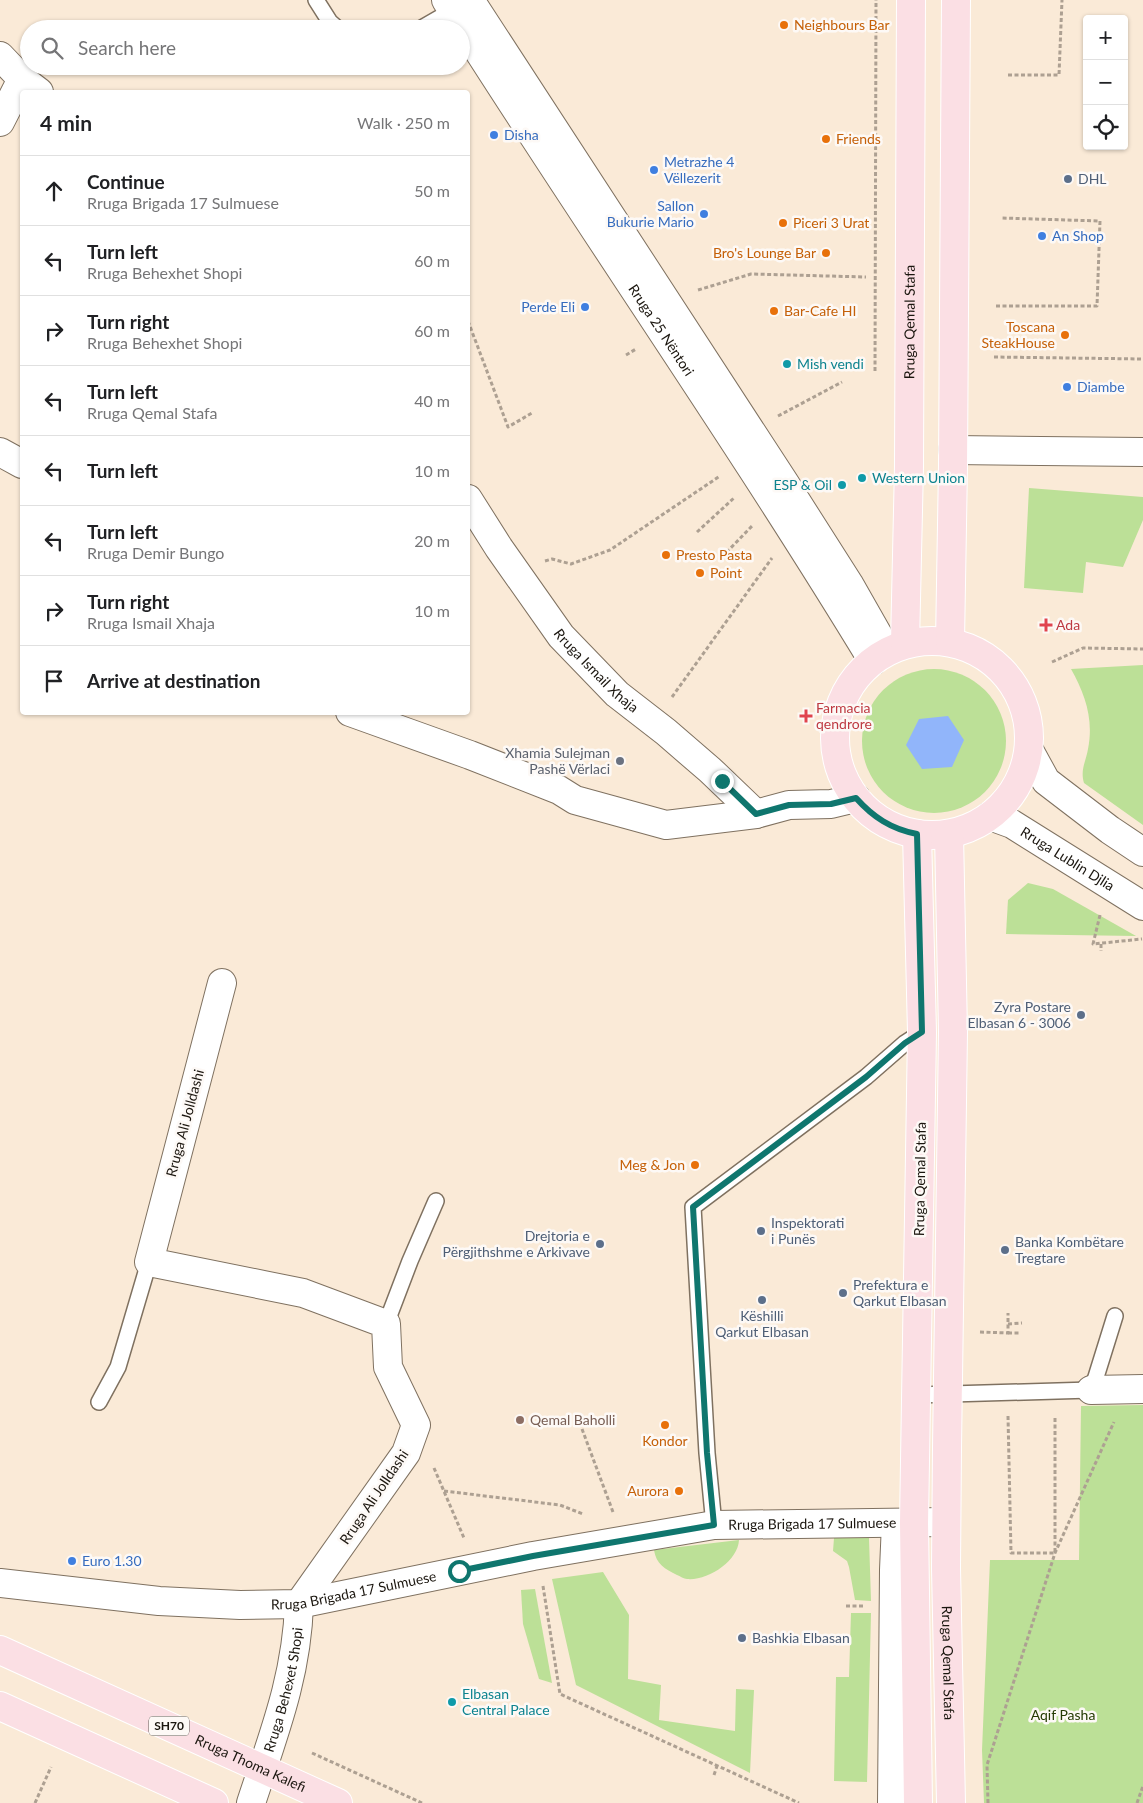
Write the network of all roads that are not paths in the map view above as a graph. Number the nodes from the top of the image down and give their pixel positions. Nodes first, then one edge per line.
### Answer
1 (316, 0) edge
2 (911, 0) edge
3 (956, 0) edge
4 (457, 3) edge
5 (329, 20) edge
6 (433, 20) edge
7 (469, 20) edge
8 (470, 22) edge
9 (0, 56) edge
10 (30, 86) edge
11 (20, 98) edge
12 (0, 122) edge
13 (953, 450) junction
14 (0, 452) edge
15 (1143, 452) edge
16 (20, 463) edge
17 (470, 502) edge
18 (950, 642) junction
19 (888, 652) junction
20 (358, 715) edge
21 (1029, 750) junction
22 (856, 798) junction
23 (756, 814) junction
24 (990, 816) junction
25 (917, 834) junction
26 (949, 834) junction
27 (1143, 852) edge
28 (1143, 906) edge
29 (222, 983) dead end
30 (922, 1032) junction
31 (436, 1201) dead end
32 (149, 1262) junction
33 (1115, 1316) dead end
34 (386, 1324) junction
35 (1091, 1390) junction
36 (1136, 1390) edge
37 (948, 1394) junction
38 (917, 1395) junction
39 (99, 1402) dead end
40 (946, 1522) junction
41 (905, 1523) junction
42 (714, 1525) junction
43 (0, 1583) edge
44 (299, 1604) junction
45 (0, 1650) edge
46 (0, 1706) edge
47 (262, 1768) junction
48 (214, 1803) edge
49 (251, 1803) edge
50 (338, 1803) edge
51 (892, 1803) edge
52 (918, 1803) edge
53 (950, 1803) edge

1 - 5 lane
2 - 19 main road, Rruga Qemal Stafa
3 - 13 main road
4 - 6 lane
4 - 7 street, Rruga 25 Nëntori
8 - 19 street, Rruga 25 Nëntori
9 - 10 street
11 - 12 street
13 - 15 street
13 - 18 main road
14 - 16 street
17 - 23 street, Rruga Ismail Xhaja
18 - 19 main road
18 - 21 main road
19 - 22 main road
20 - 23 street
21 - 24 main road
21 - 27 street
22 - 23 street
22 - 25 main road
24 - 26 main road
24 - 28 street, Rruga Lublin Djlia
25 - 26 main road
25 - 30 main road, Rruga Qemal Stafa
26 - 37 main road, Rruga Qemal Stafa
29 - 32 street, Rruga Ali Jolldashi
30 - 38 main road, Rruga Qemal Stafa
30 - 42 lane
31 - 34 lane
32 - 34 street
32 - 39 lane, Rruga Ali Jolldashi
33 - 35 lane
34 - 44 street, Rruga Ali Jolldashi
35 - 36 street
35 - 37 lane
37 - 38 lane
37 - 40 main road, Rruga Qemal Stafa
38 - 41 main road, Rruga Qemal Stafa
40 - 41 street
40 - 53 main road, Rruga Qemal Stafa
41 - 42 street, Rruga Brigada 17 Sulmuese
41 - 51 street
41 - 52 main road, Rruga Qemal Stafa
42 - 44 street, Rruga Brigada 17 Sulmuese
43 - 44 street, Rruga Brigada 17 Sulmuese
44 - 47 street, Rruga Behexet Shopi
45 - 47 main road, Rruga Thoma Kalefi / SH70
46 - 48 main road
47 - 49 street, Rruga Behexet Shopi
47 - 50 main road, Rruga Thoma Kalefi / SH70

